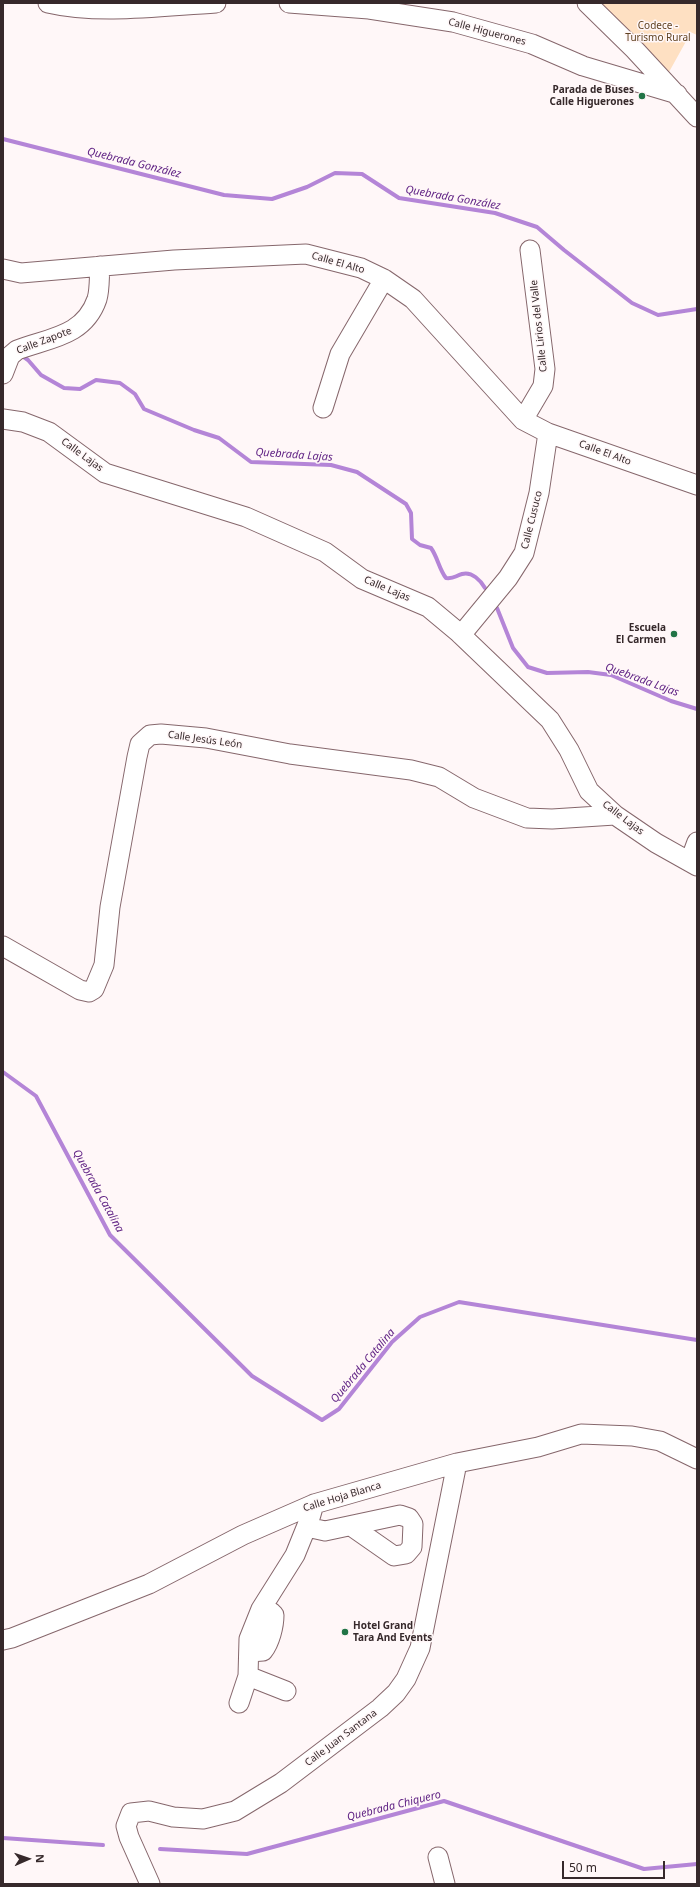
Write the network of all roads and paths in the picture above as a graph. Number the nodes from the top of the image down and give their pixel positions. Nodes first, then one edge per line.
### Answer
1 (48, 3) edge
2 (216, 3) edge
3 (289, 3) edge
4 (587, 3) edge
5 (677, 94) junction
6 (697, 117) edge
7 (530, 250) dead end
8 (100, 266) junction
9 (3, 269) edge
10 (384, 279) junction
11 (3, 374) edge
12 (323, 408) dead end
13 (3, 419) edge
14 (523, 420) junction
15 (548, 433) junction
16 (697, 485) edge
17 (461, 635) junction
18 (615, 815) junction
19 (697, 842) edge
20 (694, 864) edge
21 (3, 946) edge
22 (697, 1459) edge
23 (457, 1463) junction
24 (314, 1504) junction
25 (351, 1526) dead end
26 (307, 1527) junction
27 (3, 1640) edge
28 (248, 1676) junction
29 (286, 1691) dead end
30 (239, 1703) dead end
31 (438, 1857) dead end
32 (150, 1884) edge
33 (445, 1884) edge

1 - 2 street
3 - 5 street, Calle Higuerones
4 - 5 street
5 - 6 street
7 - 14 street, Calle Lirios del Valle
8 - 9 street, Calle El Alto
8 - 10 street, Calle El Alto
8 - 11 street, Calle Zapote
10 - 12 street
10 - 14 street, Calle El Alto
13 - 17 street, Calle Lajas
14 - 15 street, Calle El Alto
15 - 16 street, Calle El Alto
15 - 17 street, Calle Cusuco
17 - 18 street, Calle Lajas
18 - 20 street, Calle Lajas
18 - 21 street, Calle Jesús León
19 - 20 street
22 - 23 street, Calle Hoja Blanca
23 - 24 street, Calle Hoja Blanca
23 - 32 street, Calle Juan Santana
24 - 26 street
24 - 27 street, Calle Hoja Blanca
25 - 26 street
26 - 28 street
28 - 29 street
28 - 30 street
31 - 33 street

